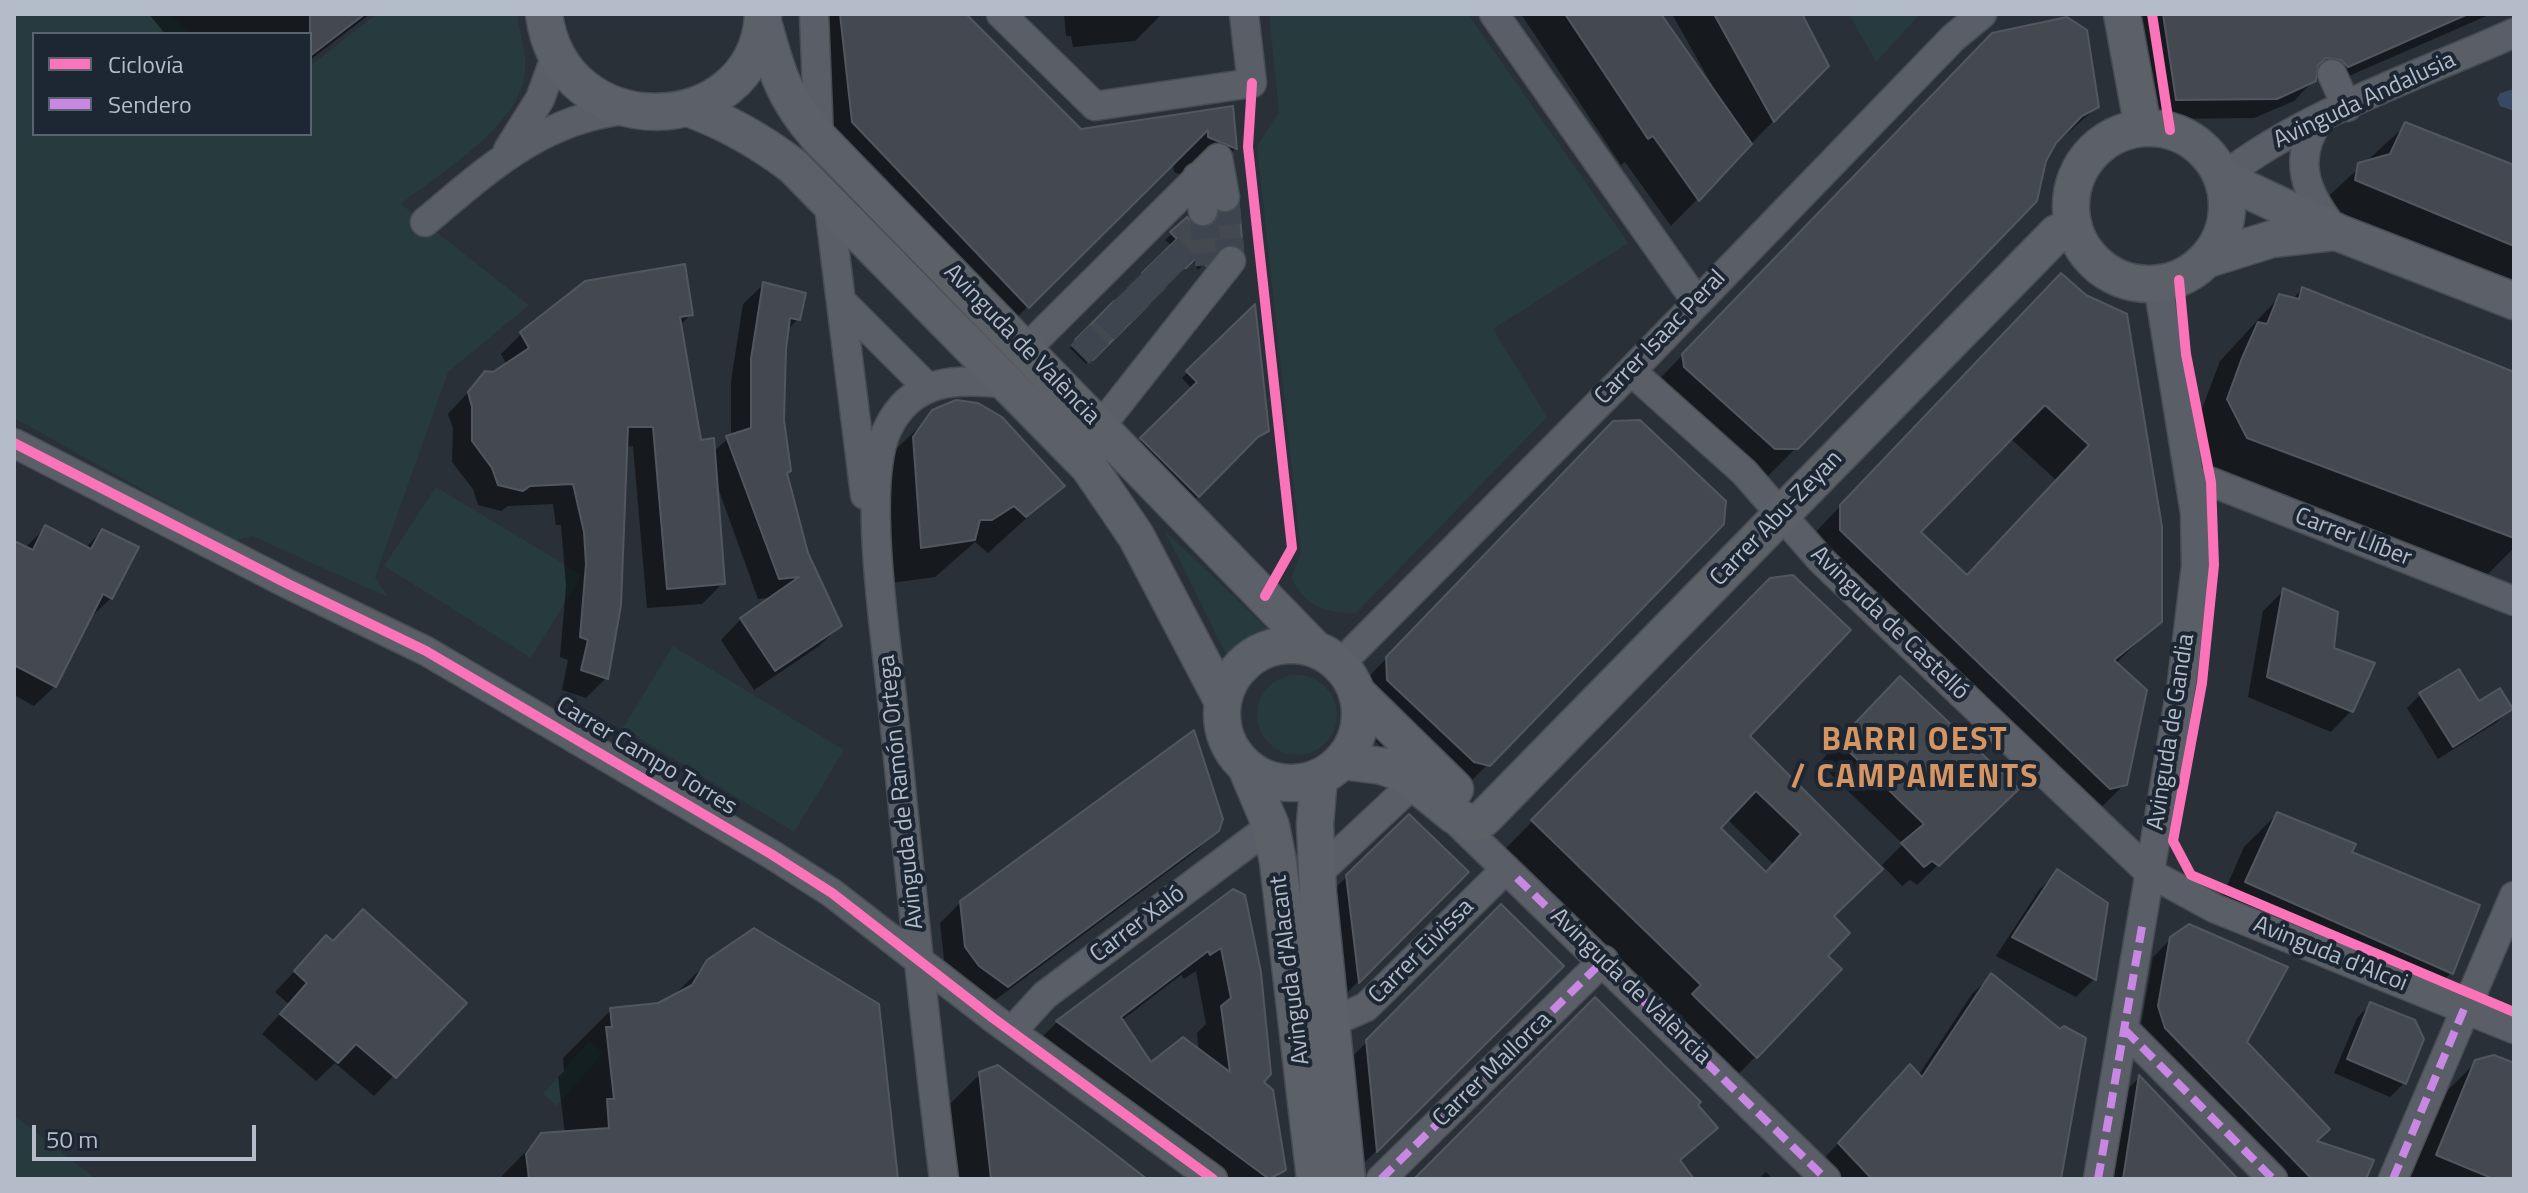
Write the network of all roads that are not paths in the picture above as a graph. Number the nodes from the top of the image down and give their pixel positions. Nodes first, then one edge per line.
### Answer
1 (544, 14) edge
2 (814, 14) edge
3 (1001, 14) edge
4 (1244, 14) edge
5 (1494, 14) edge
6 (1982, 14) edge
7 (2122, 14) edge
8 (763, 18) edge
9 (2514, 33) edge
10 (556, 55) junction
11 (2332, 74) dead end
12 (2347, 107) junction
13 (688, 108) junction
14 (626, 110) junction
15 (2320, 119) junction
16 (2143, 128) junction
17 (819, 138) junction
18 (506, 153) junction
19 (2222, 178) junction
20 (828, 198) junction
21 (1214, 204) tunnel mouth
22 (425, 222) dead end
23 (2074, 227) junction
24 (2336, 232) junction
25 (2208, 259) junction
26 (1220, 263) tunnel mouth
27 (2158, 284) junction
28 (1696, 301) junction
29 (2514, 301) edge
30 (842, 302) junction
31 (1026, 349) junction
32 (1631, 371) junction
33 (1006, 384) junction
34 (928, 388) junction
35 (1104, 419) junction
36 (14, 443) edge
37 (2191, 484) junction
38 (1781, 515) junction
39 (877, 549) junction
40 (2514, 601) edge
41 (1337, 668) junction
42 (1222, 700) junction
43 (1246, 767) junction
44 (1330, 769) junction
45 (1423, 790) junction
46 (1484, 818) junction
47 (1271, 826) junction
48 (1506, 869) junction
49 (1318, 873) junction
50 (2150, 873) junction
51 (2514, 896) edge
52 (1604, 960) junction
53 (919, 961) junction
54 (2464, 1009) junction
55 (1330, 1023) junction
56 (2514, 1029) edge
57 (2125, 1030) junction
58 (1012, 1031) junction
59 (944, 1179) edge
60 (1213, 1179) edge
61 (1315, 1179) edge
62 (1347, 1179) edge
63 (1381, 1179) edge
64 (1826, 1179) edge
65 (2098, 1179) edge
66 (2273, 1179) edge
67 (2393, 1179) edge

1 - 10 main road
2 - 17 street
3 - 4 street
5 - 28 street
6 - 28 street, Carrer Isaac Peral
7 - 16 main road
8 - 13 main road
8 - 17 main road, Avinguda de València
9 - 12 street, Avinguda Andalusia
10 - 14 main road
10 - 18 street
11 - 12 street
12 - 15 street, Avinguda Andalusia
13 - 14 main road
13 - 20 main road, Avinguda de València
14 - 18 street
15 - 19 street, Avinguda Andalusia
15 - 24 street
16 - 19 main road
16 - 23 main road
17 - 31 main road, Avinguda de València
18 - 22 street
19 - 24 main road
19 - 25 main road
20 - 30 street, Avinguda de Ramón Ortega
20 - 33 main road, Avinguda de València
21 - 31 street
23 - 27 main road
23 - 38 main road, Carrer Abu-Zeyan
24 - 25 main road
24 - 29 main road
25 - 27 main road
26 - 35 street
27 - 37 street, Avinguda de Gandia
28 - 32 street, Carrer Isaac Peral
30 - 34 street
30 - 39 street, Avinguda de Ramón Ortega
31 - 35 main road, Avinguda de València
32 - 38 street, Avinguda de Castelló
32 - 41 street, Carrer Isaac Peral
33 - 34 street, Avinguda de Ramón Ortega
33 - 42 main road, Avinguda de València
34 - 39 street, Avinguda de Ramón Ortega
35 - 41 main road, Avinguda de València
36 - 53 street, Carrer Campo Torres
37 - 40 street, Carrer Llíber
37 - 50 street, Avinguda de Gandia
38 - 46 main road, Carrer Abu-Zeyan
38 - 50 street, Avinguda de Castelló
39 - 53 street, Avinguda de Ramón Ortega
41 - 42 main road
41 - 44 main road
41 - 46 main road, Avinguda de València
42 - 43 main road
43 - 44 main road
43 - 47 main road, Avinguda d'Alacant
44 - 45 main road, Avinguda de València
44 - 49 main road, Avinguda d'Alacant
45 - 46 main road, Avinguda de València
45 - 48 street, Avinguda de València
45 - 49 street
47 - 58 street, Carrer Xaló
47 - 61 main road, Avinguda d'Alacant
48 - 52 street, Avinguda de València
48 - 55 street, Carrer Eivissa
49 - 55 main road, Avinguda d'Alacant
50 - 54 street, Avinguda d'Alcoi
50 - 57 street, Avinguda de Gandia
51 - 54 street
52 - 63 street, Carrer Mallorca
52 - 64 street, Avinguda de València
53 - 58 street, Carrer Campo Torres
53 - 59 street, Avinguda de Ramón Ortega
54 - 56 street, Avinguda d'Alcoi
54 - 67 street
55 - 62 main road, Avinguda d'Alacant
57 - 65 street, Avinguda de Gandia
57 - 66 street
58 - 60 street, Carrer Campo Torres

